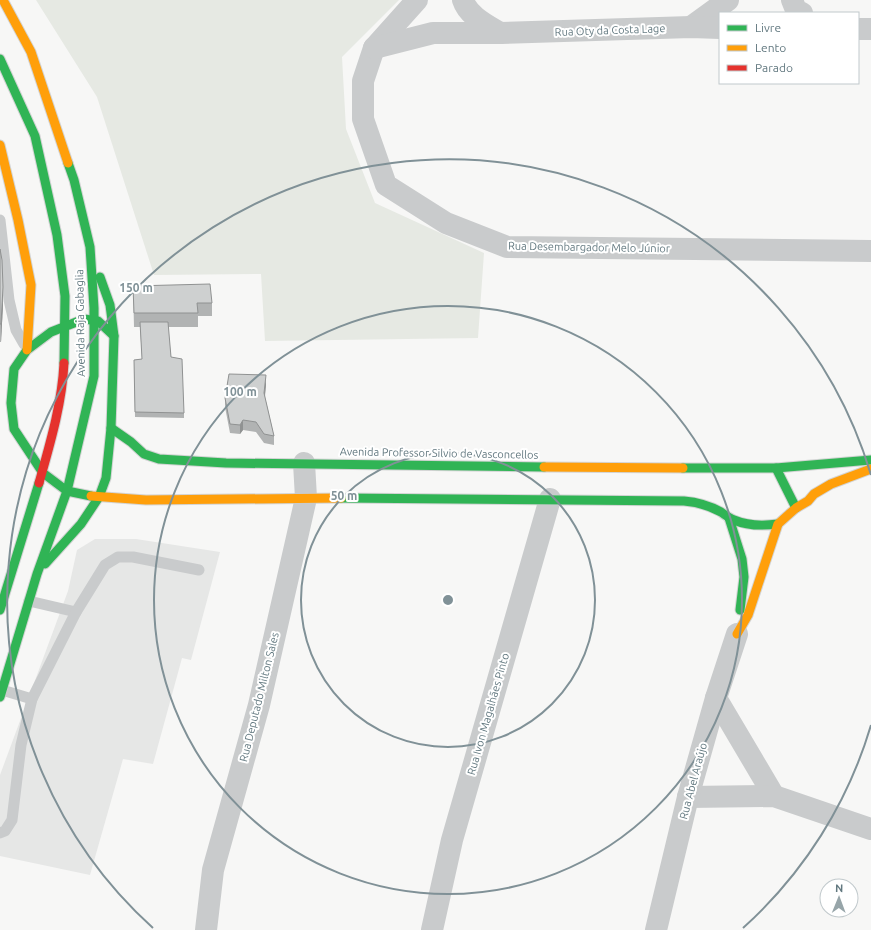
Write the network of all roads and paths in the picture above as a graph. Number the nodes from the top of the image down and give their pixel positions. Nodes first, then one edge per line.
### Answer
1 (3, 0) edge
2 (417, 0) edge
3 (464, 0) edge
4 (728, 0) edge
5 (792, 0) edge
6 (800, 12) edge
7 (691, 27) junction
8 (719, 28) edge
9 (859, 29) edge
10 (871, 29) edge
11 (500, 33) junction
12 (374, 48) junction
13 (0, 59) edge
14 (0, 145) edge
15 (17, 216) junction
16 (0, 221) edge
17 (90, 247) junction
18 (871, 251) edge
19 (94, 320) junction
20 (65, 325) junction
21 (114, 336) junction
22 (27, 350) junction
23 (14, 370) junction
24 (4, 378) dead end
25 (111, 428) junction
26 (871, 460) edge
27 (304, 463) junction
28 (776, 468) junction
29 (871, 469) edge
30 (42, 473) junction
31 (68, 492) junction
32 (99, 497) junction
33 (306, 498) junction
34 (550, 499) junction
35 (796, 508) junction
36 (729, 518) junction
37 (778, 524) junction
38 (199, 570) dead end
39 (37, 574) junction
40 (29, 601) junction
41 (0, 610) edge
42 (76, 612) junction
43 (737, 634) junction
44 (1, 693) edge
45 (32, 698) junction
46 (716, 698) junction
47 (774, 796) junction
48 (688, 797) junction
49 (871, 829) edge
50 (0, 834) edge
51 (206, 930) edge
52 (432, 930) edge
53 (656, 930) edge

1 - 17 street, Avenida Raja Gabaglia
2 - 12 street, Rua Desembargador Melo Júnior
3 - 11 street
4 - 7 street
5 - 6 street
7 - 8 street, Rua Oty da Costa Lage
7 - 11 street, Rua Oty da Costa Lage
9 - 10 street
11 - 12 street, Rua Oty da Costa Lage
12 - 18 street, Rua Desembargador Melo Júnior
13 - 20 street, Avenida Raja Gabaglia
14 - 15 street
15 - 16 lane
15 - 22 street
16 - 22 lane
17 - 19 street, Avenida Raja Gabaglia
17 - 21 street
19 - 20 street
19 - 21 street
19 - 31 street, Avenida Raja Gabaglia
20 - 22 street
20 - 30 street, Avenida Raja Gabaglia
21 - 25 street
22 - 23 street
23 - 24 street
23 - 30 street
25 - 27 street, Avenida Professor Silvio de Vasconcellos
25 - 32 street
26 - 28 street, Avenida Professor Silvio de Vasconcellos
27 - 28 street, Avenida Professor Silvio de Vasconcellos
27 - 33 street, Rua Deputado Milton Sales
28 - 35 street
29 - 35 street
30 - 31 street
30 - 41 street, Avenida Raja Gabaglia
31 - 32 street
31 - 39 street, Avenida Raja Gabaglia
32 - 33 street
32 - 39 street
33 - 34 street
33 - 51 street, Rua Deputado Milton Sales
34 - 36 street
34 - 52 street, Rua Ivon Magalhães Pinto
35 - 37 street
36 - 37 street
36 - 43 street, Rua Abel Araújo
37 - 43 street, Rua Abel Araújo
38 - 42 lane
39 - 40 street, Avenida Raja Gabaglia
40 - 42 lane
40 - 44 street, Avenida Raja Gabaglia
42 - 45 lane
43 - 46 street, Rua Abel Araújo
44 - 45 lane
45 - 50 lane
46 - 47 street
46 - 48 street, Rua Abel Araújo
47 - 48 street
47 - 49 street
48 - 53 street, Rua Abel Araújo

